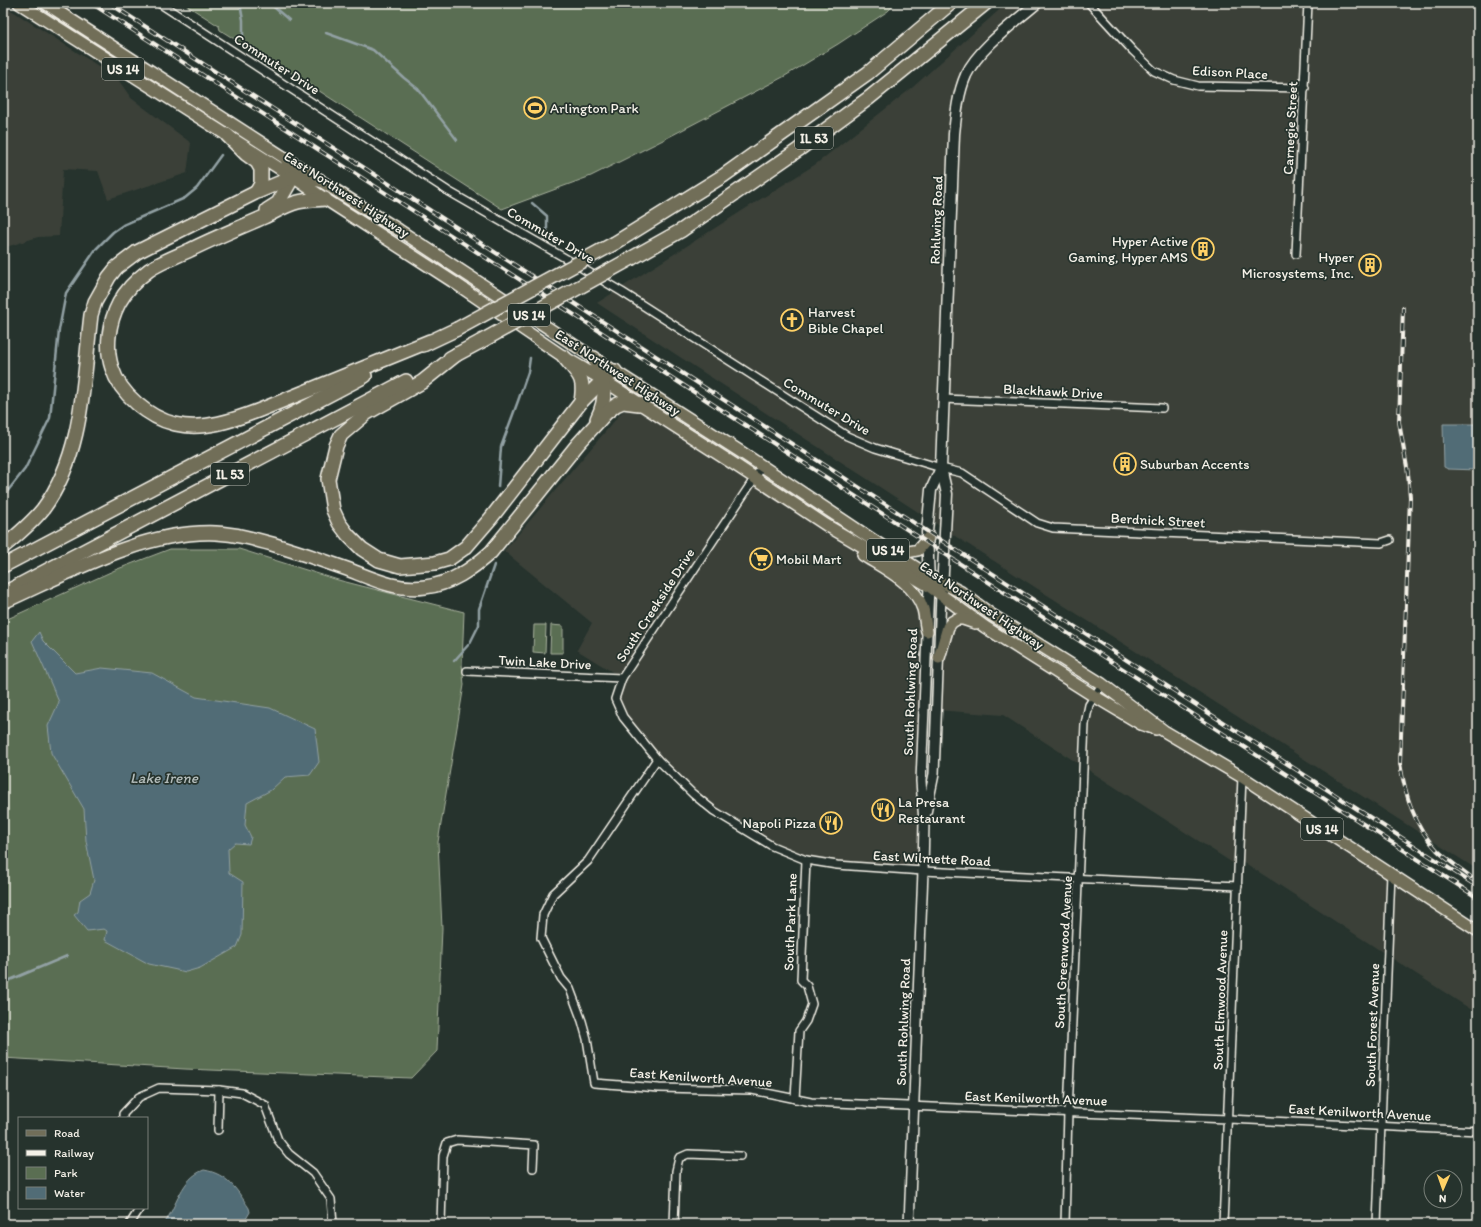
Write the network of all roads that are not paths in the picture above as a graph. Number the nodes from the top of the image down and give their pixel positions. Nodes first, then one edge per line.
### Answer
1 (19, 3) edge
2 (45, 3) edge
3 (159, 3) edge
4 (951, 3) edge
5 (986, 3) edge
6 (1037, 3) edge
7 (1089, 3) edge
8 (1308, 3) edge
9 (123, 54) junction
10 (112, 62) junction
11 (1305, 88) junction
12 (227, 135) junction
13 (287, 159) junction
14 (293, 177) junction
15 (319, 180) junction
16 (258, 191) junction
17 (325, 199) junction
18 (240, 226) junction
19 (1296, 254) dead end
20 (430, 341) junction
21 (458, 354) junction
22 (564, 357) junction
23 (594, 358) junction
24 (615, 371) junction
25 (603, 380) junction
26 (943, 398) junction
27 (581, 402) junction
28 (639, 404) junction
29 (1162, 408) dead end
30 (594, 424) junction
31 (762, 467) junction
32 (941, 468) junction
33 (755, 478) junction
34 (826, 526) junction
35 (928, 538) junction
36 (1390, 540) dead end
37 (876, 542) junction
38 (3, 547) edge
39 (3, 566) edge
40 (929, 581) junction
41 (942, 583) junction
42 (3, 594) edge
43 (941, 594) junction
44 (3, 602) edge
45 (986, 627) junction
46 (927, 631) junction
47 (939, 658) junction
48 (467, 671) dead end
49 (622, 678) junction
50 (1102, 684) junction
51 (1094, 696) junction
52 (1164, 731) junction
53 (657, 759) junction
54 (1242, 777) junction
55 (924, 822) junction
56 (806, 860) junction
57 (923, 871) junction
58 (1391, 874) junction
59 (1079, 878) junction
60 (1238, 886) junction
61 (1478, 931) edge
62 (219, 1090) junction
63 (796, 1099) junction
64 (914, 1106) junction
65 (1068, 1112) junction
66 (123, 1117) edge
67 (1228, 1119) junction
68 (1381, 1126) junction
69 (218, 1130) dead end
70 (1478, 1131) edge
71 (740, 1156) dead end
72 (533, 1168) dead end
73 (139, 1209) edge
74 (130, 1224) edge
75 (332, 1224) edge
76 (441, 1224) edge
77 (674, 1224) edge
78 (909, 1224) edge
79 (1065, 1224) edge
80 (1223, 1224) edge
81 (1377, 1224) edge

1 - 10 main road, East Northwest Highway / US 14
2 - 9 main road, East Northwest Highway / US 14
3 - 32 street, Commuter Drive
4 - 20 highway, IL 53, bridge
5 - 21 highway, IL 53, bridge
6 - 26 main road, Rohlwing Road
7 - 11 street, Edison Place
8 - 11 street, Carnegie Street
9 - 10 main road
9 - 13 main road, East Northwest Highway / US 14
10 - 12 main road, East Northwest Highway / US 14
11 - 19 street, Carnegie Street
12 - 14 main road, East Northwest Highway / US 14
12 - 16 highway
13 - 14 highway
13 - 15 main road, East Northwest Highway / US 14
14 - 15 highway
14 - 16 highway
14 - 17 main road, East Northwest Highway / US 14
14 - 18 highway
15 - 23 main road, East Northwest Highway / US 14
16 - 38 highway
17 - 18 highway
17 - 22 main road, East Northwest Highway / US 14
18 - 20 highway
20 - 39 highway, IL 53
21 - 27 highway
21 - 42 highway, IL 53
22 - 25 main road, East Northwest Highway / US 14
22 - 27 highway
23 - 24 main road, East Northwest Highway / US 14
23 - 25 highway
24 - 25 highway
24 - 31 main road, East Northwest Highway / US 14
25 - 27 highway
25 - 28 main road, East Northwest Highway / US 14
25 - 30 highway
26 - 29 street, Blackhawk Drive
26 - 32 main road, Rohlwing Road
28 - 30 highway
28 - 33 main road, East Northwest Highway / US 14
30 - 44 highway
31 - 33 street, South Creekside Drive
31 - 37 main road, East Northwest Highway / US 14
32 - 35 main road, Rohlwing Road
32 - 36 street, Berdnick Street
32 - 41 main road, Rohlwing Road
33 - 34 main road, East Northwest Highway / US 14
33 - 49 street, South Creekside Drive
34 - 40 main road, East Northwest Highway / US 14
34 - 46 main road
35 - 37 main road
35 - 40 main road, Rohlwing Road
37 - 40 main road, East Northwest Highway / US 14
40 - 41 main road, East Northwest Highway / US 14
40 - 43 main road, East Northwest Highway / US 14
40 - 46 street, South Rohlwing Road
41 - 43 main road, Rohlwing Road
41 - 50 main road, East Northwest Highway / US 14
43 - 45 main road, East Northwest Highway / US 14
43 - 47 street, South Rohlwing Road
45 - 47 main road
45 - 51 main road, East Northwest Highway / US 14
46 - 55 street, South Rohlwing Road
47 - 55 street, South Rohlwing Road
48 - 49 street, Twin Lake Drive
49 - 53 street, South Creekside Drive
50 - 51 street, South Greenwood Avenue
50 - 52 main road, East Northwest Highway / US 14
51 - 52 main road, East Northwest Highway / US 14
51 - 59 street, South Greenwood Avenue
52 - 54 main road, East Northwest Highway / US 14
53 - 56 street, East Wilmette Road
53 - 63 street, East Kenilworth Avenue
54 - 58 main road, East Northwest Highway / US 14
54 - 60 street, South Elmwood Avenue
55 - 57 street, South Rohlwing Road
56 - 57 street, East Wilmette Road
56 - 63 street, South Park Lane
57 - 59 street, East Wilmette Road
57 - 64 street, South Rohlwing Road
58 - 61 main road, East Northwest Highway / US 14
58 - 68 street, South Forest Avenue
59 - 60 street, East Wilmette Road
59 - 65 street, South Greenwood Avenue
60 - 67 street, South Elmwood Avenue
62 - 66 street
62 - 69 street
62 - 75 street
63 - 64 street, East Kenilworth Avenue
64 - 65 street, East Kenilworth Avenue
64 - 78 street, South Rohlwing Road
65 - 67 street, East Kenilworth Avenue
65 - 79 street, South Greenwood Avenue
67 - 68 street, East Kenilworth Avenue
67 - 80 street, South Elmwood Avenue
68 - 70 street, East Kenilworth Avenue
68 - 81 street, South Forest Avenue
71 - 77 street
72 - 76 street
73 - 74 street

